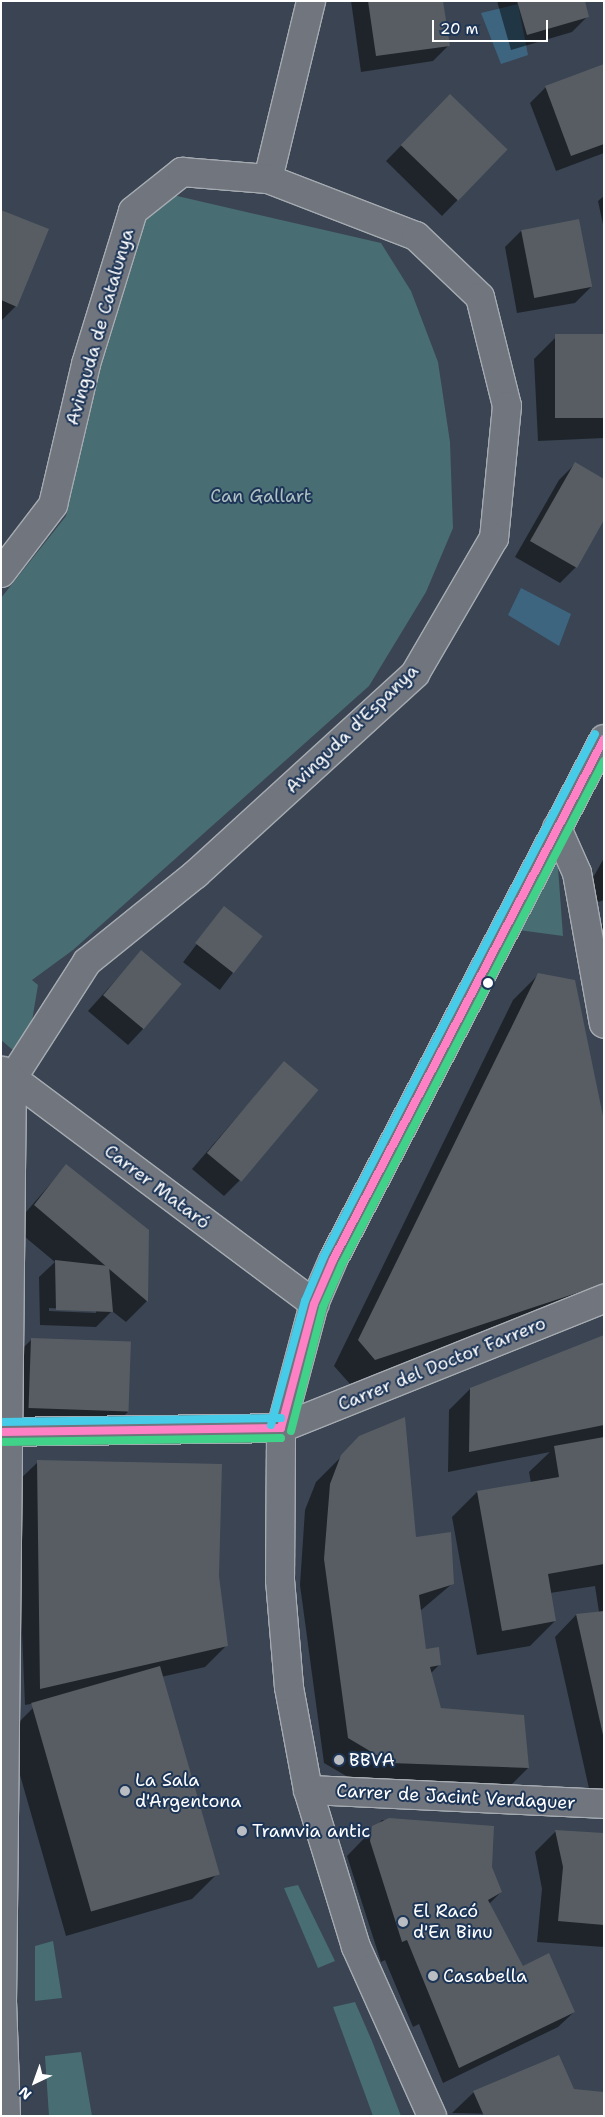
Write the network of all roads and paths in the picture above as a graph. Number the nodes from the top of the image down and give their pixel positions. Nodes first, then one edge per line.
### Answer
1 (311, 1) edge
2 (268, 179) junction
3 (1, 574) edge
4 (601, 749) edge
5 (557, 828) junction
6 (604, 1024) edge
7 (5, 1076) edge
8 (604, 1299) edge
9 (314, 1304) junction
10 (281, 1428) junction
11 (6, 1432) edge
12 (308, 1790) junction
13 (604, 1804) edge
14 (2, 2004) edge
15 (6, 2116) edge
16 (432, 2116) edge

1 - 2 street
2 - 3 street, Avinguda de Catalunya
2 - 7 street, Avinguda d'Espanya
4 - 5 street
5 - 6 street
5 - 9 street
7 - 9 street, Carrer Mataró
7 - 11 street
8 - 10 street, Carrer del Doctor Farrero
9 - 10 street
10 - 11 street
10 - 12 street
11 - 14 street
12 - 13 street, Carrer de Jacint Verdaguer
12 - 16 street
14 - 15 street

